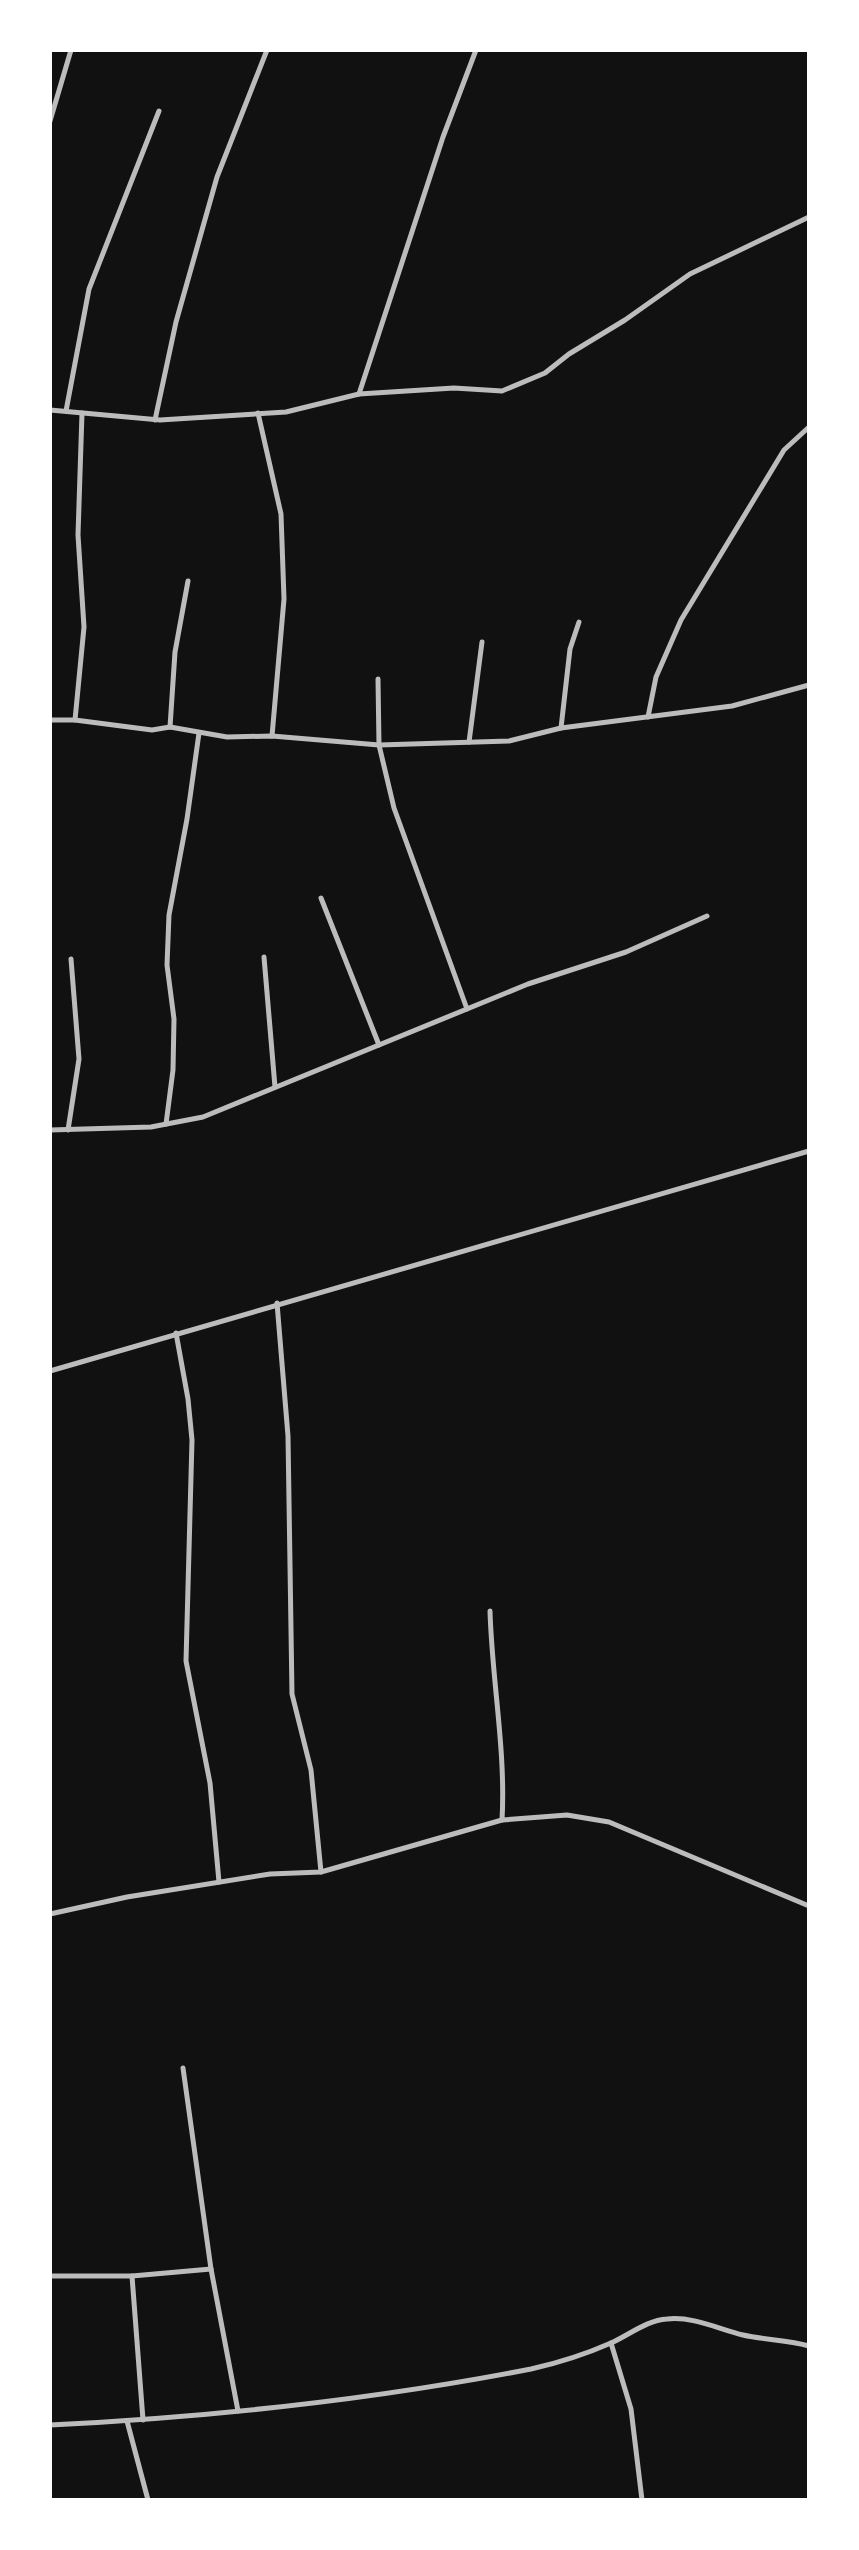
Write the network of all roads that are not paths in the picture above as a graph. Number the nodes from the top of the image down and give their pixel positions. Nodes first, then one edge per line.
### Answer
1 (71, 50) edge
2 (267, 50) edge
3 (476, 50) edge
4 (159, 111) dead end
5 (50, 121) edge
6 (809, 217) edge
7 (359, 394) junction
8 (50, 410) edge
9 (66, 411) junction
10 (82, 413) junction
11 (258, 413) junction
12 (155, 420) junction
13 (809, 427) edge
14 (188, 581) dead end
15 (579, 622) dead end
16 (482, 642) dead end
17 (378, 679) dead end
18 (809, 685) edge
19 (648, 717) junction
20 (50, 720) edge
21 (75, 720) junction
22 (170, 727) junction
23 (561, 728) junction
24 (199, 732) junction
25 (272, 736) junction
26 (469, 742) junction
27 (379, 745) junction
28 (321, 898) dead end
29 (707, 916) dead end
30 (264, 957) dead end
31 (71, 959) dead end
32 (467, 1009) junction
33 (379, 1045) junction
34 (275, 1087) junction
35 (166, 1124) junction
36 (50, 1130) edge
37 (68, 1130) junction
38 (809, 1151) edge
39 (277, 1303) junction
40 (176, 1333) junction
41 (50, 1371) edge
42 (490, 1611) dead end
43 (502, 1820) junction
44 (321, 1872) junction
45 (219, 1882) junction
46 (809, 1906) edge
47 (50, 1914) edge
48 (183, 2068) dead end
49 (211, 2269) junction
50 (50, 2276) edge
51 (132, 2276) junction
52 (611, 2343) junction
53 (809, 2346) edge
54 (238, 2411) junction
55 (143, 2420) junction
56 (127, 2421) junction
57 (50, 2425) edge
58 (148, 2500) edge
59 (642, 2500) edge

1 - 5 street
2 - 12 street
3 - 7 street
4 - 9 street
6 - 7 street
7 - 11 street
8 - 9 street
9 - 10 street
10 - 12 street
10 - 21 street
11 - 12 street
11 - 25 street
13 - 19 street
14 - 22 street
15 - 23 street
16 - 26 street
17 - 27 street
18 - 19 street
19 - 23 street
20 - 21 street
21 - 22 street
22 - 24 street
23 - 26 street
24 - 25 street
24 - 35 street
25 - 27 street
26 - 27 street
27 - 32 street
28 - 33 street
29 - 32 street
30 - 34 street
31 - 37 street
32 - 33 street
33 - 34 street
34 - 35 street
35 - 37 street
36 - 37 street
38 - 39 street
39 - 40 street
39 - 44 street
40 - 41 street
40 - 45 street
42 - 43 street
43 - 44 street
43 - 46 street
44 - 45 street
45 - 47 street
48 - 49 street
49 - 51 street
49 - 54 street
50 - 51 street
51 - 55 street
52 - 53 street
52 - 54 street
52 - 59 street
54 - 55 street
55 - 56 street
56 - 57 street
56 - 58 street

